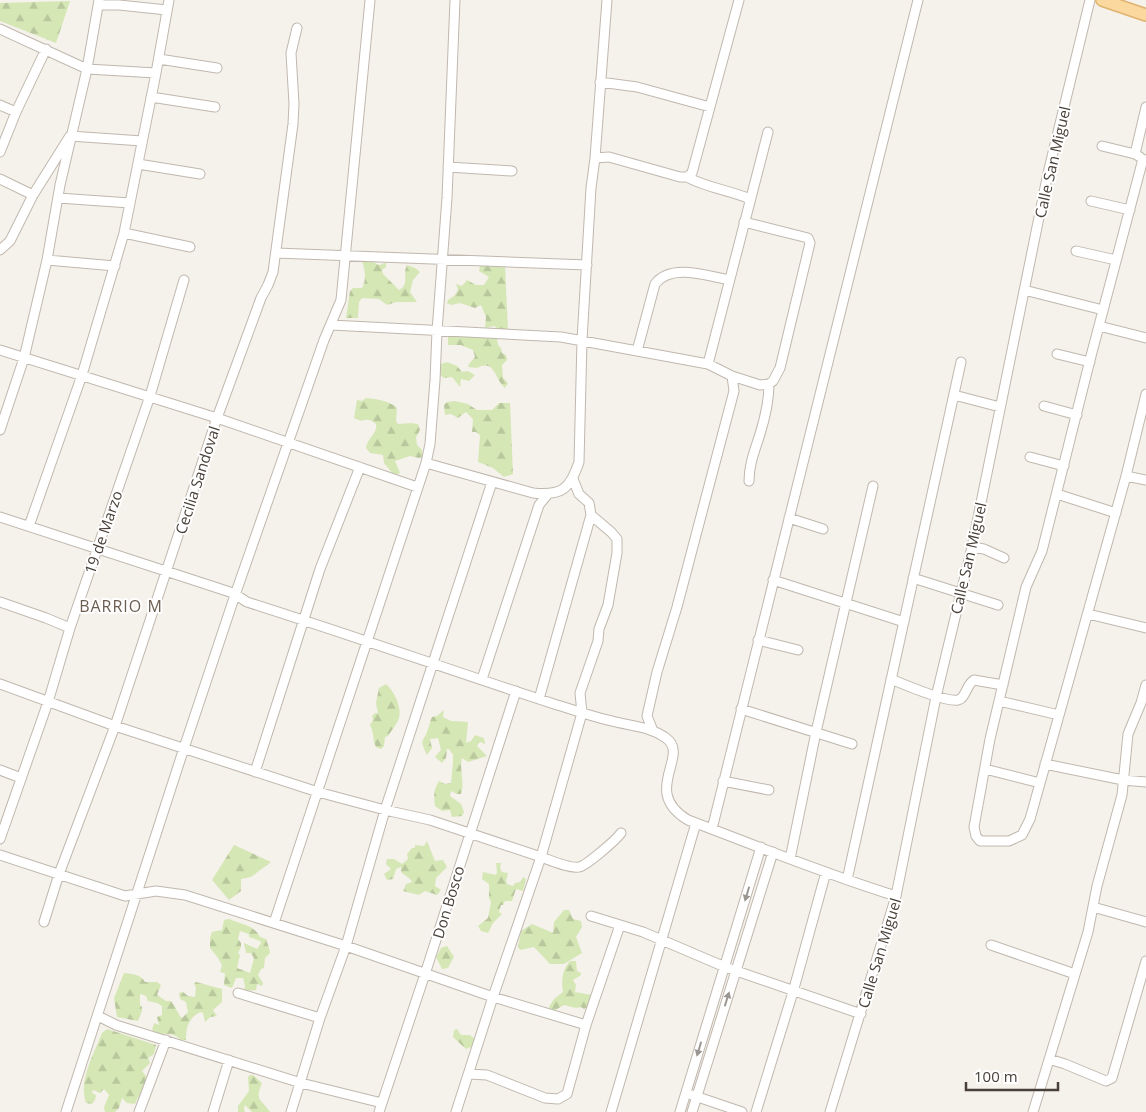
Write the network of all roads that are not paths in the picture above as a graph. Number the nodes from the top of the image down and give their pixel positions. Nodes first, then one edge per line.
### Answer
1 (169, 0) edge
2 (370, 0) edge
3 (455, 0) edge
4 (607, 0) edge
5 (739, 0) edge
6 (918, 0) edge
7 (1090, 0) edge
8 (1102, 0) edge
9 (99, 3) edge
10 (168, 10) junction
11 (1146, 15) edge
12 (297, 28) dead end
13 (0, 29) edge
14 (46, 49) junction
15 (159, 59) junction
16 (217, 68) dead end
17 (87, 69) junction
18 (156, 74) junction
19 (600, 82) junction
20 (152, 97) junction
21 (0, 105) edge
22 (710, 107) junction
23 (1146, 107) edge
24 (215, 108) dead end
25 (16, 112) junction
26 (768, 132) dead end
27 (70, 136) junction
28 (142, 141) junction
29 (1102, 146) dead end
30 (0, 152) edge
31 (1135, 154) junction
32 (595, 158) junction
33 (1145, 160) edge
34 (138, 164) junction
35 (448, 167) junction
36 (512, 171) dead end
37 (200, 174) dead end
38 (44, 176) junction
39 (687, 177) junction
40 (0, 179) edge
41 (60, 185) junction
42 (33, 195) junction
43 (58, 198) junction
44 (750, 199) junction
45 (1091, 201) dead end
46 (130, 203) junction
47 (1130, 210) junction
48 (744, 222) junction
49 (124, 233) junction
50 (190, 247) dead end
51 (0, 250) edge
52 (1076, 251) dead end
53 (276, 253) junction
54 (346, 256) junction
55 (47, 260) junction
56 (442, 260) junction
57 (1116, 260) junction
58 (587, 265) junction
59 (115, 266) junction
60 (184, 280) dead end
61 (729, 280) junction
62 (1024, 290) junction
63 (1103, 310) junction
64 (331, 325) junction
65 (1099, 326) junction
66 (437, 331) junction
67 (1146, 338) edge
68 (582, 340) junction
69 (0, 350) edge
70 (637, 350) junction
71 (1056, 354) dead end
72 (24, 358) junction
73 (961, 362) dead end
74 (1090, 362) junction
75 (708, 364) junction
76 (82, 375) junction
77 (732, 376) junction
78 (744, 381) junction
79 (769, 384) junction
80 (734, 391) junction
81 (1146, 394) edge
82 (954, 395) junction
83 (150, 396) junction
84 (1044, 406) dead end
85 (1000, 407) junction
86 (1077, 415) junction
87 (217, 418) junction
88 (0, 430) edge
89 (288, 442) junction
90 (1030, 457) dead end
91 (426, 463) junction
92 (1064, 466) junction
93 (360, 467) junction
94 (1126, 476) junction
95 (573, 478) junction
96 (749, 480) dead end
97 (1146, 480) edge
98 (492, 482) junction
99 (872, 486) dead end
100 (417, 487) junction
101 (548, 494) junction
102 (1057, 494) junction
103 (1116, 513) junction
104 (591, 515) junction
105 (0, 517) edge
106 (789, 518) junction
107 (29, 526) junction
108 (823, 529) dead end
109 (972, 547) junction
110 (98, 548) junction
111 (1004, 558) dead end
112 (167, 572) junction
113 (913, 578) junction
114 (773, 580) junction
115 (961, 593) junction
116 (235, 595) junction
117 (0, 602) edge
118 (846, 604) junction
119 (998, 605) dead end
120 (1088, 614) junction
121 (303, 620) junction
122 (904, 622) junction
123 (70, 628) junction
124 (1146, 628) edge
125 (758, 640) junction
126 (367, 641) junction
127 (798, 650) dead end
128 (432, 663) junction
129 (482, 679) junction
130 (891, 679) junction
131 (0, 684) edge
132 (1146, 684) edge
133 (1003, 685) junction
134 (516, 690) junction
135 (936, 697) junction
136 (539, 699) junction
137 (999, 701) junction
138 (48, 702) junction
139 (741, 709) junction
140 (582, 713) junction
141 (1059, 715) junction
142 (647, 716) junction
143 (632, 724) junction
144 (114, 726) junction
145 (653, 731) junction
146 (816, 732) junction
147 (852, 744) dead end
148 (184, 748) junction
149 (1045, 764) junction
150 (985, 769) junction
151 (0, 770) edge
152 (255, 772) junction
153 (21, 778) junction
154 (1123, 780) junction
155 (723, 781) junction
156 (1146, 782) edge
157 (1040, 783) junction
158 (769, 790) dead end
159 (318, 792) junction
160 (384, 810) junction
161 (696, 823) junction
162 (712, 829) junction
163 (470, 832) junction
164 (620, 833) dead end
165 (0, 839) edge
166 (761, 848) junction
167 (773, 852) junction
168 (0, 856) edge
169 (541, 857) junction
170 (790, 859) junction
171 (826, 872) junction
172 (59, 874) junction
173 (847, 880) junction
174 (137, 894) junction
175 (896, 896) junction
176 (1093, 907) junction
177 (591, 916) dead end
178 (44, 922) dead end
179 (1146, 922) edge
180 (274, 923) junction
181 (620, 924) junction
182 (662, 941) junction
183 (991, 945) dead end
184 (346, 946) junction
185 (1146, 961) edge
186 (725, 967) junction
187 (736, 970) junction
188 (425, 974) junction
189 (1075, 974) junction
190 (793, 992) junction
191 (238, 993) dead end
192 (493, 997) junction
193 (861, 1014) junction
194 (98, 1016) junction
195 (320, 1018) junction
196 (586, 1025) junction
197 (166, 1040) junction
198 (1049, 1059) junction
199 (230, 1060) junction
200 (468, 1074) junction
201 (300, 1083) junction
202 (686, 1092) junction
203 (697, 1096) junction
204 (380, 1107) edge
205 (66, 1112) edge
206 (139, 1112) edge
207 (213, 1112) edge
208 (292, 1112) edge
209 (456, 1112) edge
210 (611, 1112) edge
211 (680, 1112) edge
212 (692, 1112) edge
213 (742, 1112) edge
214 (756, 1112) edge
215 (830, 1112) edge
216 (1033, 1112) edge

1 - 10 street
2 - 54 street
3 - 35 street
4 - 19 street
5 - 22 street
6 - 106 street
7 - 62 street, Calle San Miguel
8 - 11 main road
9 - 10 street
9 - 17 street
10 - 15 street
12 - 53 street, Cecilia Sandoval
13 - 14 street
14 - 17 street
14 - 25 street
15 - 16 street
15 - 18 street
17 - 18 street
17 - 27 street
18 - 20 street
19 - 22 street
19 - 32 street
20 - 24 street
20 - 28 street
21 - 25 street
22 - 39 street
23 - 31 street
25 - 30 street
26 - 44 street
27 - 28 street
27 - 38 street
27 - 41 street
28 - 34 street
29 - 31 street
31 - 33 street
32 - 39 street
32 - 58 street
33 - 47 street
34 - 37 street
34 - 46 street
35 - 36 street
35 - 56 street
38 - 41 street
38 - 42 street
39 - 44 street
40 - 42 street
41 - 43 street
42 - 51 street
43 - 46 street
43 - 55 street
44 - 48 street
45 - 47 street
46 - 49 street
47 - 57 street
48 - 61 street
48 - 79 street
49 - 50 street
49 - 59 street
52 - 57 street
53 - 54 street
53 - 87 street, Cecilia Sandoval
54 - 56 street
54 - 64 street
55 - 59 street
55 - 72 street
56 - 58 street
56 - 66 street
57 - 63 street
58 - 68 street
59 - 76 street
60 - 83 street, 19 de Marzo
61 - 70 street
61 - 75 street
62 - 63 street
62 - 85 street, Calle San Miguel
63 - 65 street
64 - 66 street
64 - 89 street
65 - 67 street
65 - 74 street
66 - 68 street
66 - 91 street
68 - 70 street
68 - 95 street
69 - 72 street
70 - 75 street
71 - 74 street
72 - 76 street
72 - 88 street
73 - 82 street
74 - 86 street
75 - 77 street
76 - 83 street
76 - 107 street
77 - 78 street
77 - 80 street
78 - 79 street
78 - 80 street
79 - 96 street
80 - 142 street
81 - 94 street
82 - 85 street
82 - 113 street
83 - 87 street
83 - 110 street, 19 de Marzo
84 - 86 street
85 - 109 street, Calle San Miguel
86 - 92 street
87 - 89 street
87 - 112 street, Cecilia Sandoval
89 - 93 street
89 - 116 street
90 - 92 street
91 - 98 street
91 - 100 street
92 - 102 street
93 - 100 street
93 - 121 street
94 - 97 street
94 - 103 street
95 - 101 street
95 - 104 street
98 - 101 street
98 - 128 street
99 - 118 street
100 - 126 street
101 - 129 street
102 - 103 street
102 - 133 street
103 - 120 street
104 - 136 street
104 - 140 street
105 - 107 street
106 - 108 street
106 - 114 street
107 - 110 street
109 - 111 street
109 - 115 street, Calle San Miguel
110 - 112 street
110 - 123 street, 19 de Marzo
112 - 116 street
112 - 144 street, Cecilia Sandoval
113 - 115 street
113 - 122 street
114 - 118 street
114 - 125 street
115 - 119 street
115 - 135 street, Calle San Miguel
116 - 121 street
116 - 148 street
117 - 123 street
118 - 122 street
118 - 146 street
120 - 124 street
120 - 141 street
121 - 126 street
121 - 152 street
122 - 130 street
123 - 138 street, 19 de Marzo
125 - 127 street
125 - 139 street
126 - 128 street
126 - 159 street
128 - 129 street
128 - 160 street
129 - 134 street
130 - 135 street
130 - 173 street
131 - 138 street
132 - 154 street
133 - 135 street
133 - 137 street
134 - 136 street
134 - 163 street, Don Bosco
135 - 175 street, Calle San Miguel
136 - 140 street
137 - 141 street
137 - 150 street
138 - 144 street
138 - 153 street, 19 de Marzo
139 - 146 street
139 - 155 street
140 - 143 street
140 - 169 street
141 - 149 street
142 - 143 street
142 - 145 street
143 - 145 street
144 - 148 street
144 - 172 street, Cecilia Sandoval
145 - 161 street
146 - 147 street
146 - 170 street
148 - 152 street
148 - 174 street
149 - 154 street
149 - 157 street
150 - 157 street
150 - 157 street
151 - 153 street
152 - 159 street
153 - 165 street, 19 de Marzo
154 - 156 street
154 - 176 street
155 - 158 street
155 - 162 street
159 - 160 street
159 - 180 street
160 - 163 street
160 - 184 street
161 - 162 street
161 - 182 street
162 - 166 street
163 - 169 street
163 - 188 street, Don Bosco
164 - 169 street
166 - 167 street
166 -> 186 street
167 - 170 street
167 - 187 street
168 - 172 street
169 - 192 street
170 - 171 street
171 - 173 street
171 - 190 street
172 - 174 street
172 - 178 street, Cecilia Sandoval
173 - 175 street
174 - 180 street
174 - 194 street
175 - 193 street, Calle San Miguel
176 - 179 street
176 - 189 street
177 - 181 street
180 - 184 street
181 - 182 street
181 - 196 street
182 - 186 street
182 - 210 street
183 - 189 street
184 - 188 street
184 - 195 street
185 - 198 street
186 - 187 street
186 -> 202 street
187 - 190 street
203 -> 187 street
188 - 192 street
188 - 204 street, Don Bosco
189 - 198 street
190 - 193 street
190 - 214 street
191 - 195 street
192 - 196 street
192 - 200 street
193 - 215 street, Calle San Miguel
194 - 197 street
194 - 205 street
195 - 201 street
196 - 200 street
197 - 199 street
197 - 206 street
198 - 216 street
199 - 201 street
199 - 207 street
200 - 209 street
201 - 204 street
201 - 208 street
202 - 203 street
202 - 211 street
203 - 212 street
203 - 213 street

